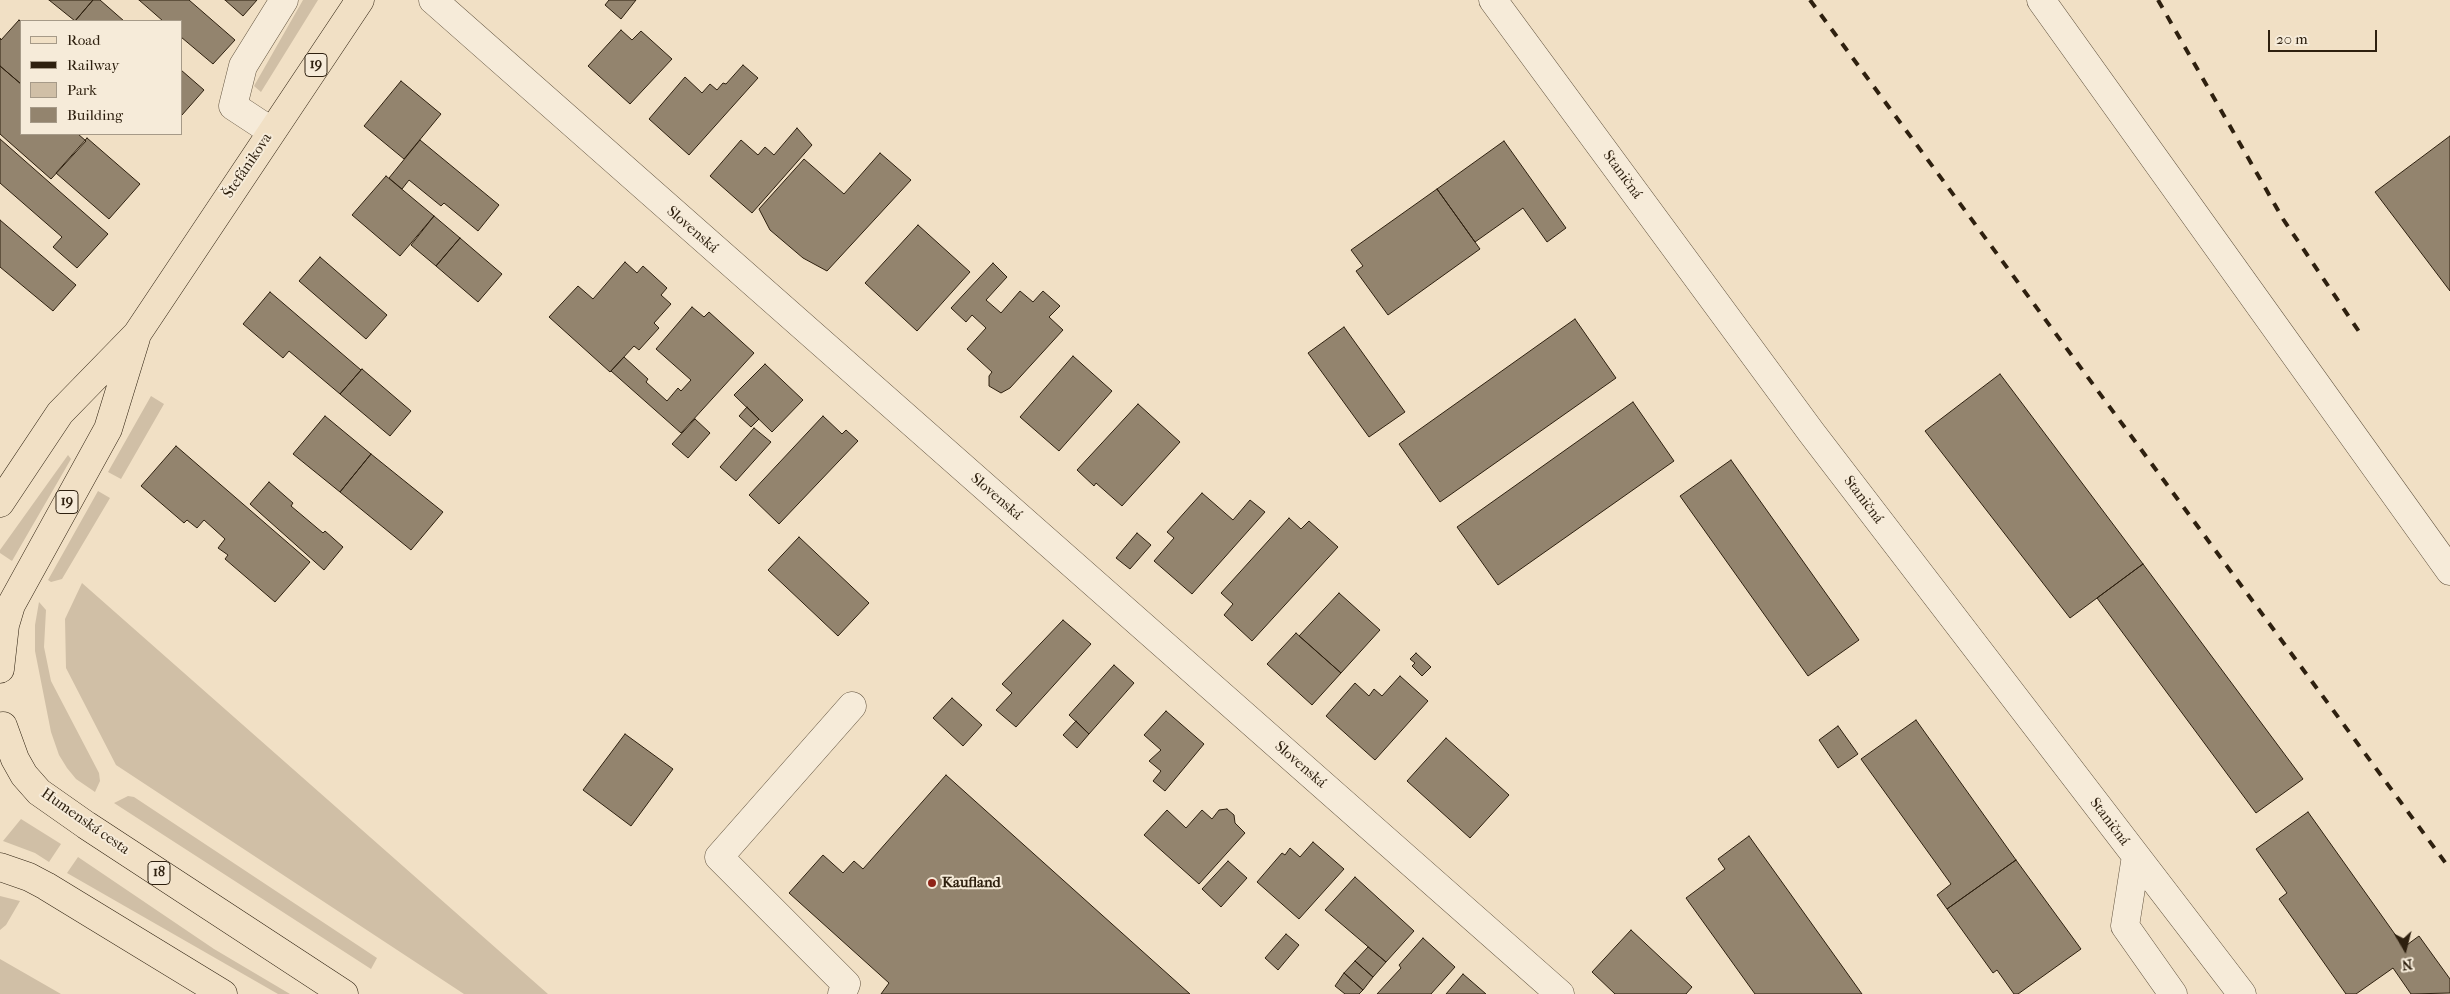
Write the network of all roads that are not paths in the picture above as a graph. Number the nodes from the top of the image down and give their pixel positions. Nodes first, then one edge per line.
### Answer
1 (284, 0) edge
2 (360, 0) edge
3 (434, 0) edge
4 (1493, 0) edge
5 (2040, 0) edge
6 (272, 131) junction
7 (137, 334) junction
8 (0, 503) edge
9 (2450, 571) edge
10 (0, 669) edge
11 (852, 706) dead end
12 (1, 718) edge
13 (0, 763) edge
14 (2136, 856) junction
15 (0, 867) edge
16 (223, 994) edge
17 (344, 994) edge
18 (842, 994) edge
19 (1560, 994) edge
20 (2173, 994) edge
21 (2242, 994) edge

1 - 6 street
2 - 6 main road, Štefánikova / 19
3 - 19 street, Slovenská
4 - 14 street, Staničná
5 - 9 street
6 - 7 main road, Štefánikova / 19
7 - 8 main road, 19
7 - 10 main road, 19
11 - 18 street
12 - 13 main road
12 - 17 main road, Humenská cesta / 18
14 - 20 street
14 - 21 street, Staničná
15 - 16 main road

